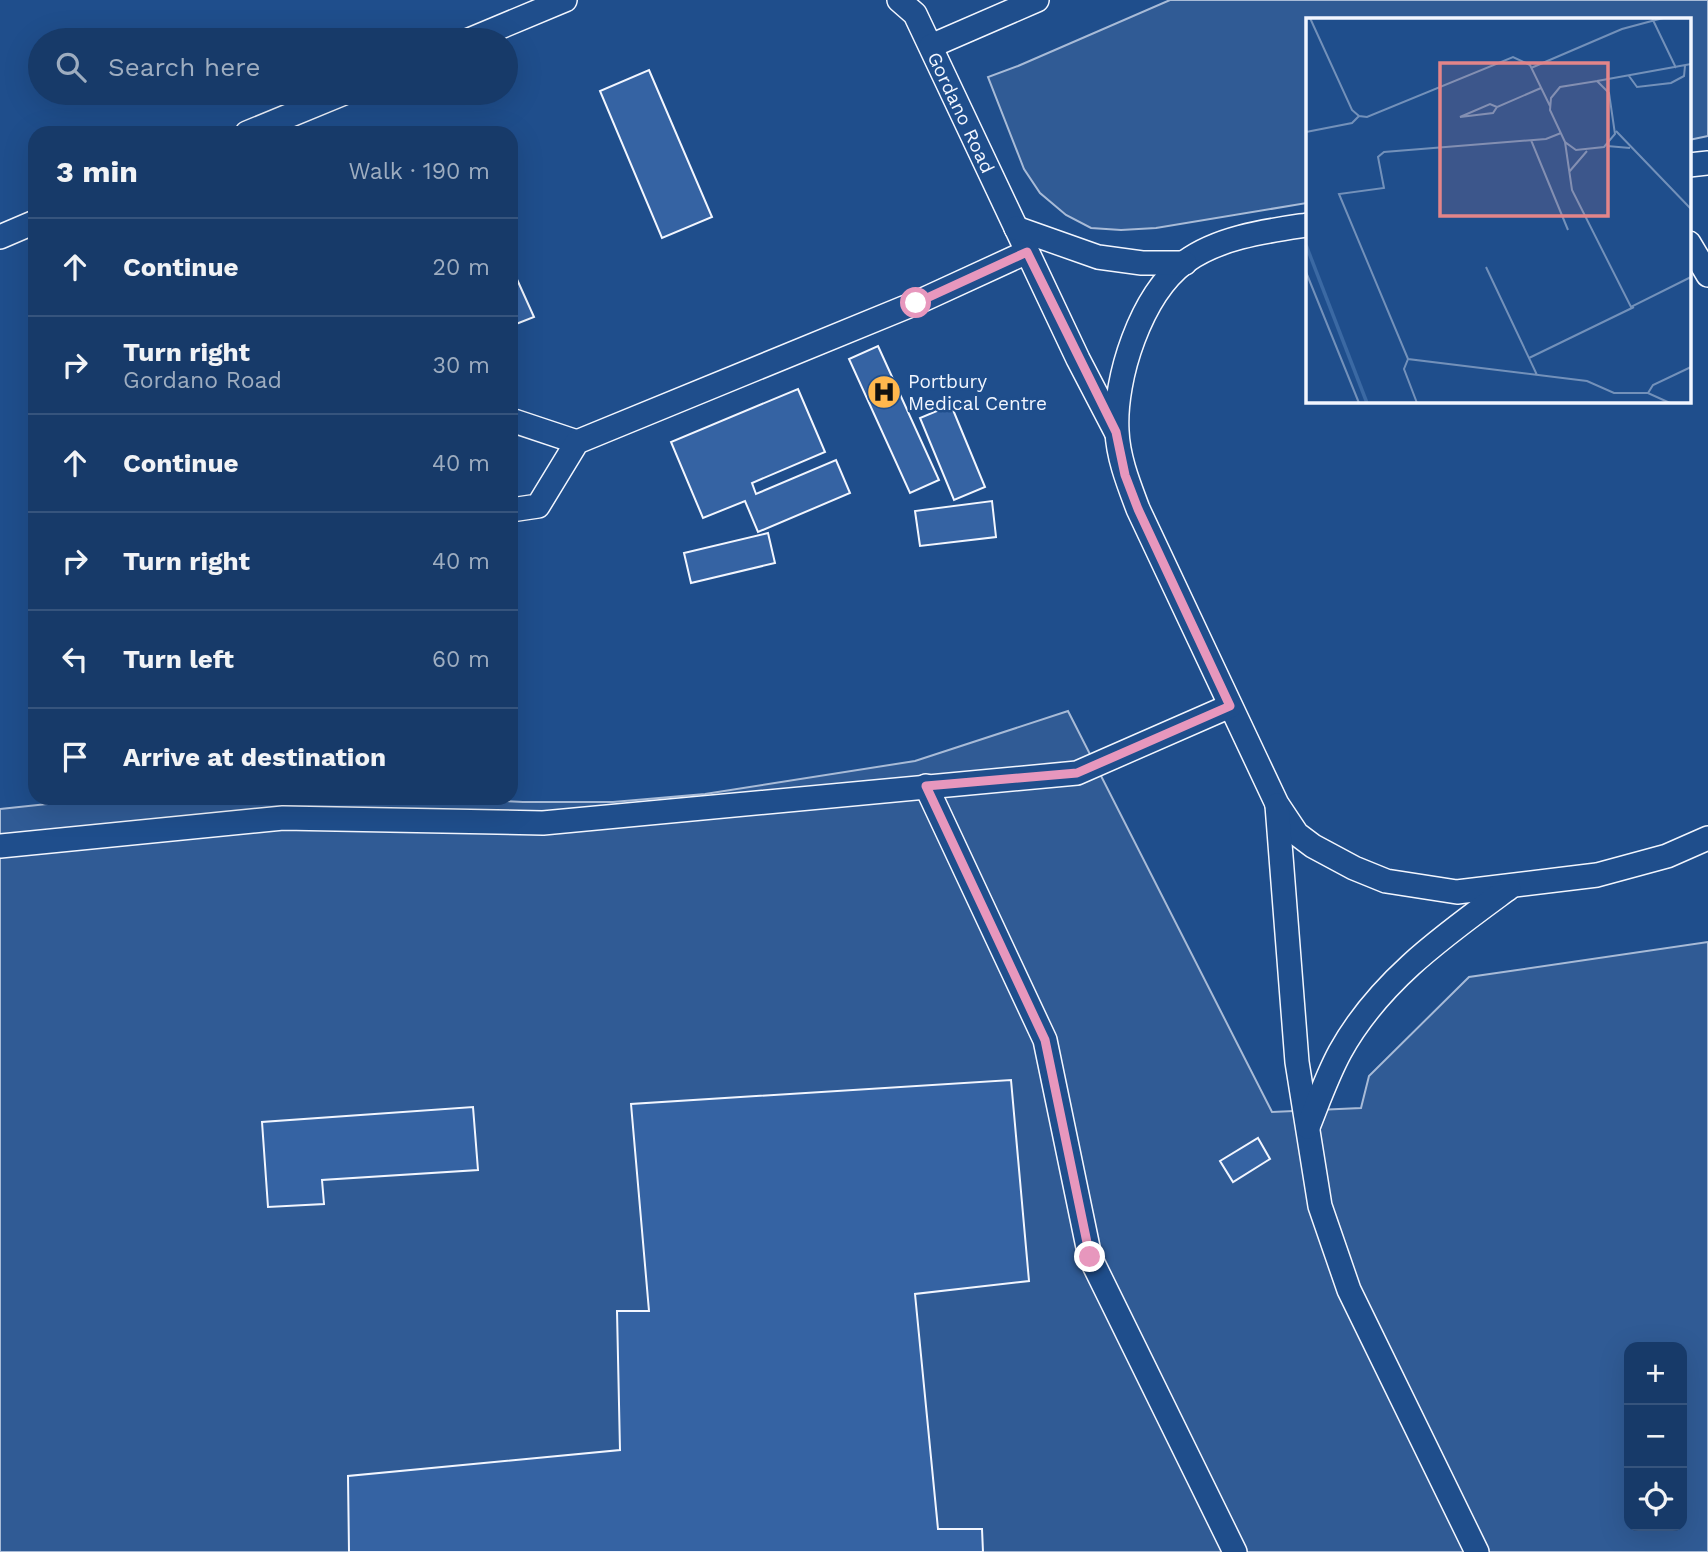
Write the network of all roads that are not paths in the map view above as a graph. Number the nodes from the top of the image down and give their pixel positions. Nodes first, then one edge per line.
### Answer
1 (565, 0) edge
2 (900, 0) edge
3 (1037, 0) edge
4 (498, 28) edge
5 (931, 46) junction
6 (315, 105) edge
7 (264, 126) edge
8 (1708, 163) edge
9 (1690, 165) edge
10 (28, 225) edge
11 (1306, 225) edge
12 (1016, 229) junction
13 (0, 237) edge
14 (1690, 245) edge
15 (1027, 252) junction
16 (1185, 262) junction
17 (1708, 275) edge
18 (518, 422) edge
19 (1116, 432) junction
20 (577, 442) junction
21 (518, 509) edge
22 (1230, 706) junction
23 (926, 786) junction
24 (1277, 804) junction
25 (1707, 840) edge
26 (0, 846) edge
27 (1512, 886) junction
28 (1308, 1128) junction
29 (1235, 1552) edge
30 (1477, 1552) edge

1 - 4 lane
2 - 5 lane, Gordano Road
3 - 5 lane
5 - 12 lane, Gordano Road
6 - 7 lane
8 - 9 lane
10 - 13 lane
11 - 16 lane
12 - 15 lane, Gordano Road
12 - 16 lane
14 - 17 lane
15 - 19 lane, Gordano Road
15 - 20 lane
16 - 19 lane
18 - 20 lane
19 - 22 lane
20 - 21 lane
22 - 23 lane
22 - 24 lane
23 - 26 lane
23 - 29 lane
24 - 27 lane
24 - 28 lane
25 - 27 lane
27 - 28 lane
28 - 30 lane

